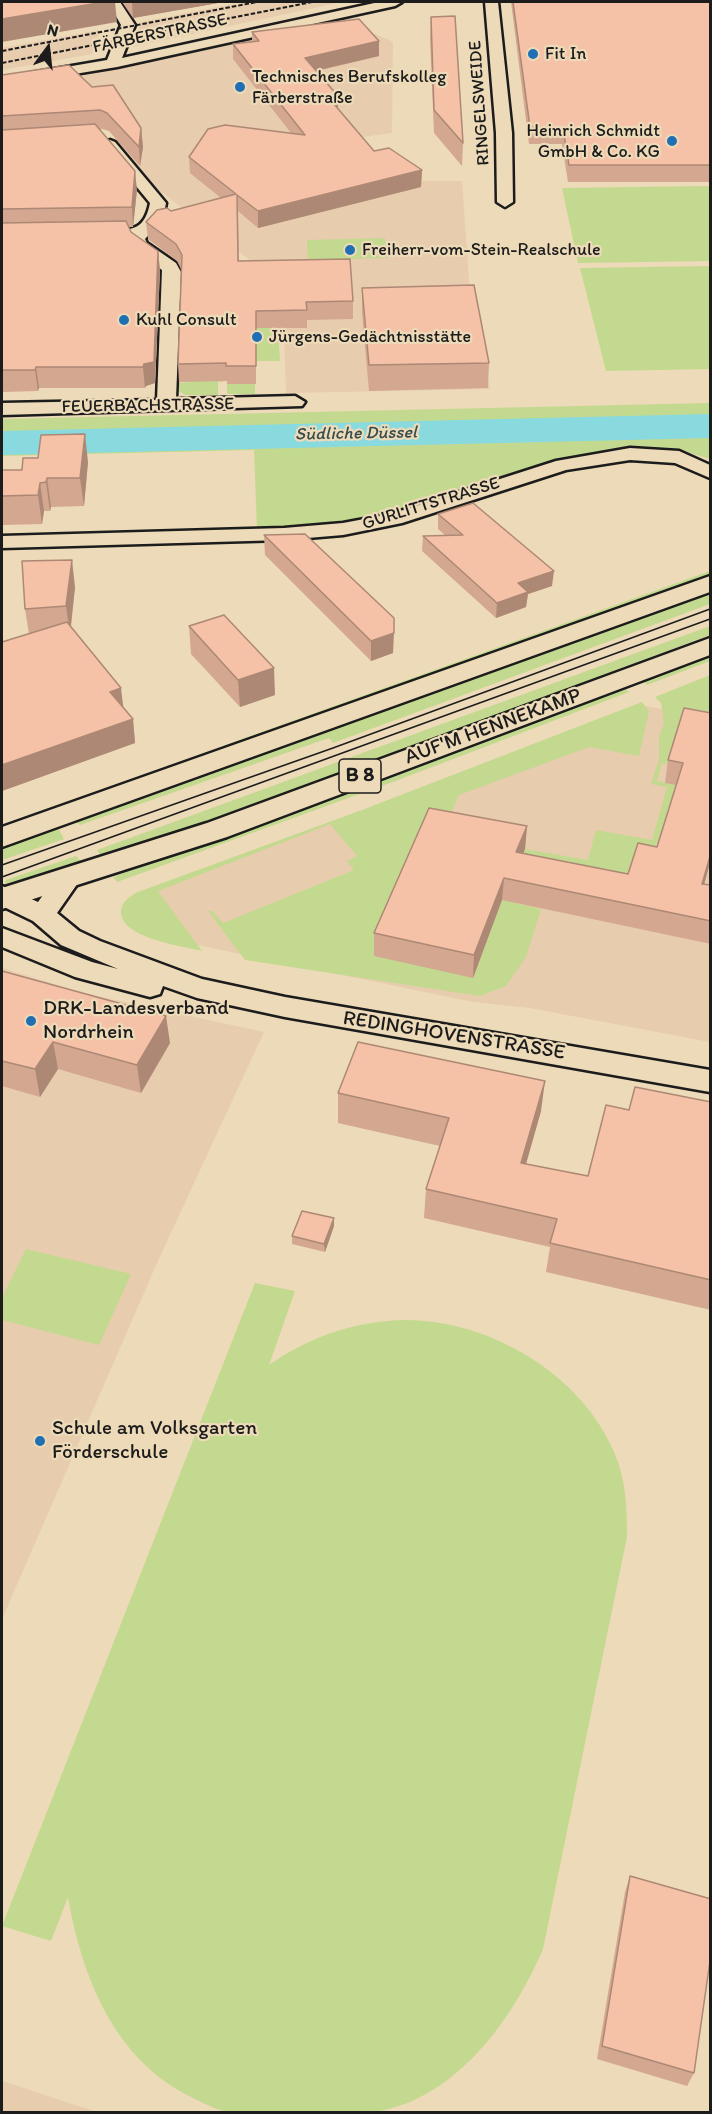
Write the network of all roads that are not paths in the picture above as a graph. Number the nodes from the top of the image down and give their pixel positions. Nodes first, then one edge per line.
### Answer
1 (114, 2) edge
2 (395, 2) edge
3 (491, 2) edge
4 (117, 63) junction
5 (2, 82) edge
6 (99, 134) edge
7 (505, 202) dead end
8 (138, 234) junction
9 (81, 235) edge
10 (295, 402) dead end
11 (166, 405) junction
12 (2, 409) edge
13 (711, 472) edge
14 (2, 542) edge
15 (711, 584) edge
16 (711, 646) edge
17 (2, 837) edge
18 (67, 880) junction
19 (3, 897) edge
20 (42, 915) junction
21 (2, 937) edge
22 (197, 988) junction
23 (711, 1081) edge

1 - 4 street
2 - 4 street, FÄRBERSTRASSE
3 - 7 street, RINGELSWEIDE
4 - 5 street, FÄRBERSTRASSE
6 - 8 street
8 - 9 street
8 - 11 street
10 - 11 street, FEUERBACHSTRASSE
11 - 12 street, FEUERBACHSTRASSE
13 - 14 street, GURLITTSTRASSE
15 - 17 main road
16 - 18 main road, AUF'M HENNEKAMP / B 8
18 - 19 main road, AUF'M HENNEKAMP / B 8
18 - 20 street
19 - 20 street, REDINGHOVENSTRASSE
20 - 22 street, REDINGHOVENSTRASSE
21 - 22 street, REDINGHOVENSTRASSE
22 - 23 street, REDINGHOVENSTRASSE

